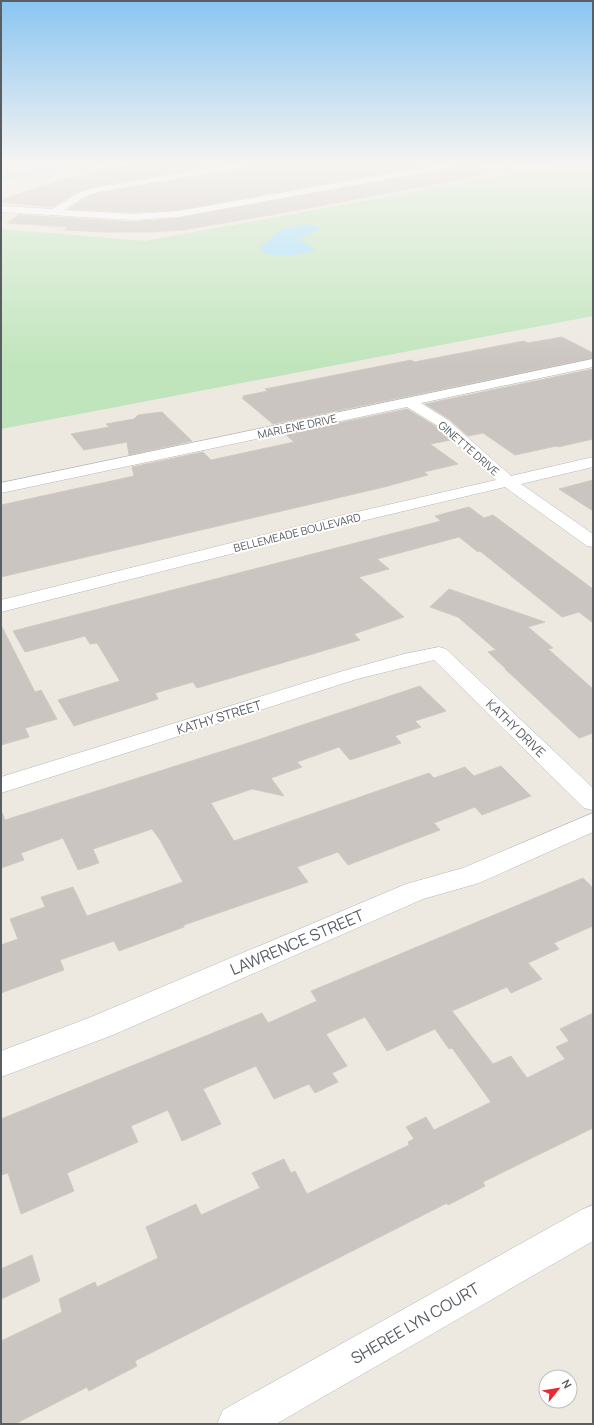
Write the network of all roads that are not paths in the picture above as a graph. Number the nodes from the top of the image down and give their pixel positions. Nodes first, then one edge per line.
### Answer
1 (593, 363) edge
2 (409, 402) junction
3 (593, 462) edge
4 (508, 482) junction
5 (1, 488) edge
6 (593, 542) edge
7 (1, 606) edge
8 (439, 653) joint
9 (1, 785) edge
10 (593, 802) edge
11 (593, 822) edge
12 (1, 1064) edge
13 (593, 1222) edge
14 (237, 1424) edge

1 - 2 street, MARLENE DRIVE
2 - 4 street, GINETTE DRIVE
2 - 5 street, MARLENE DRIVE
3 - 4 street, BELLEMEADE BOULEVARD
4 - 6 street, GINETTE DRIVE
4 - 7 street, BELLEMEADE BOULEVARD
8 - 9 street, KATHY STREET
8 - 10 street, KATHY DRIVE
11 - 12 street, LAWRENCE STREET
13 - 14 street, SHEREE LYN COURT

